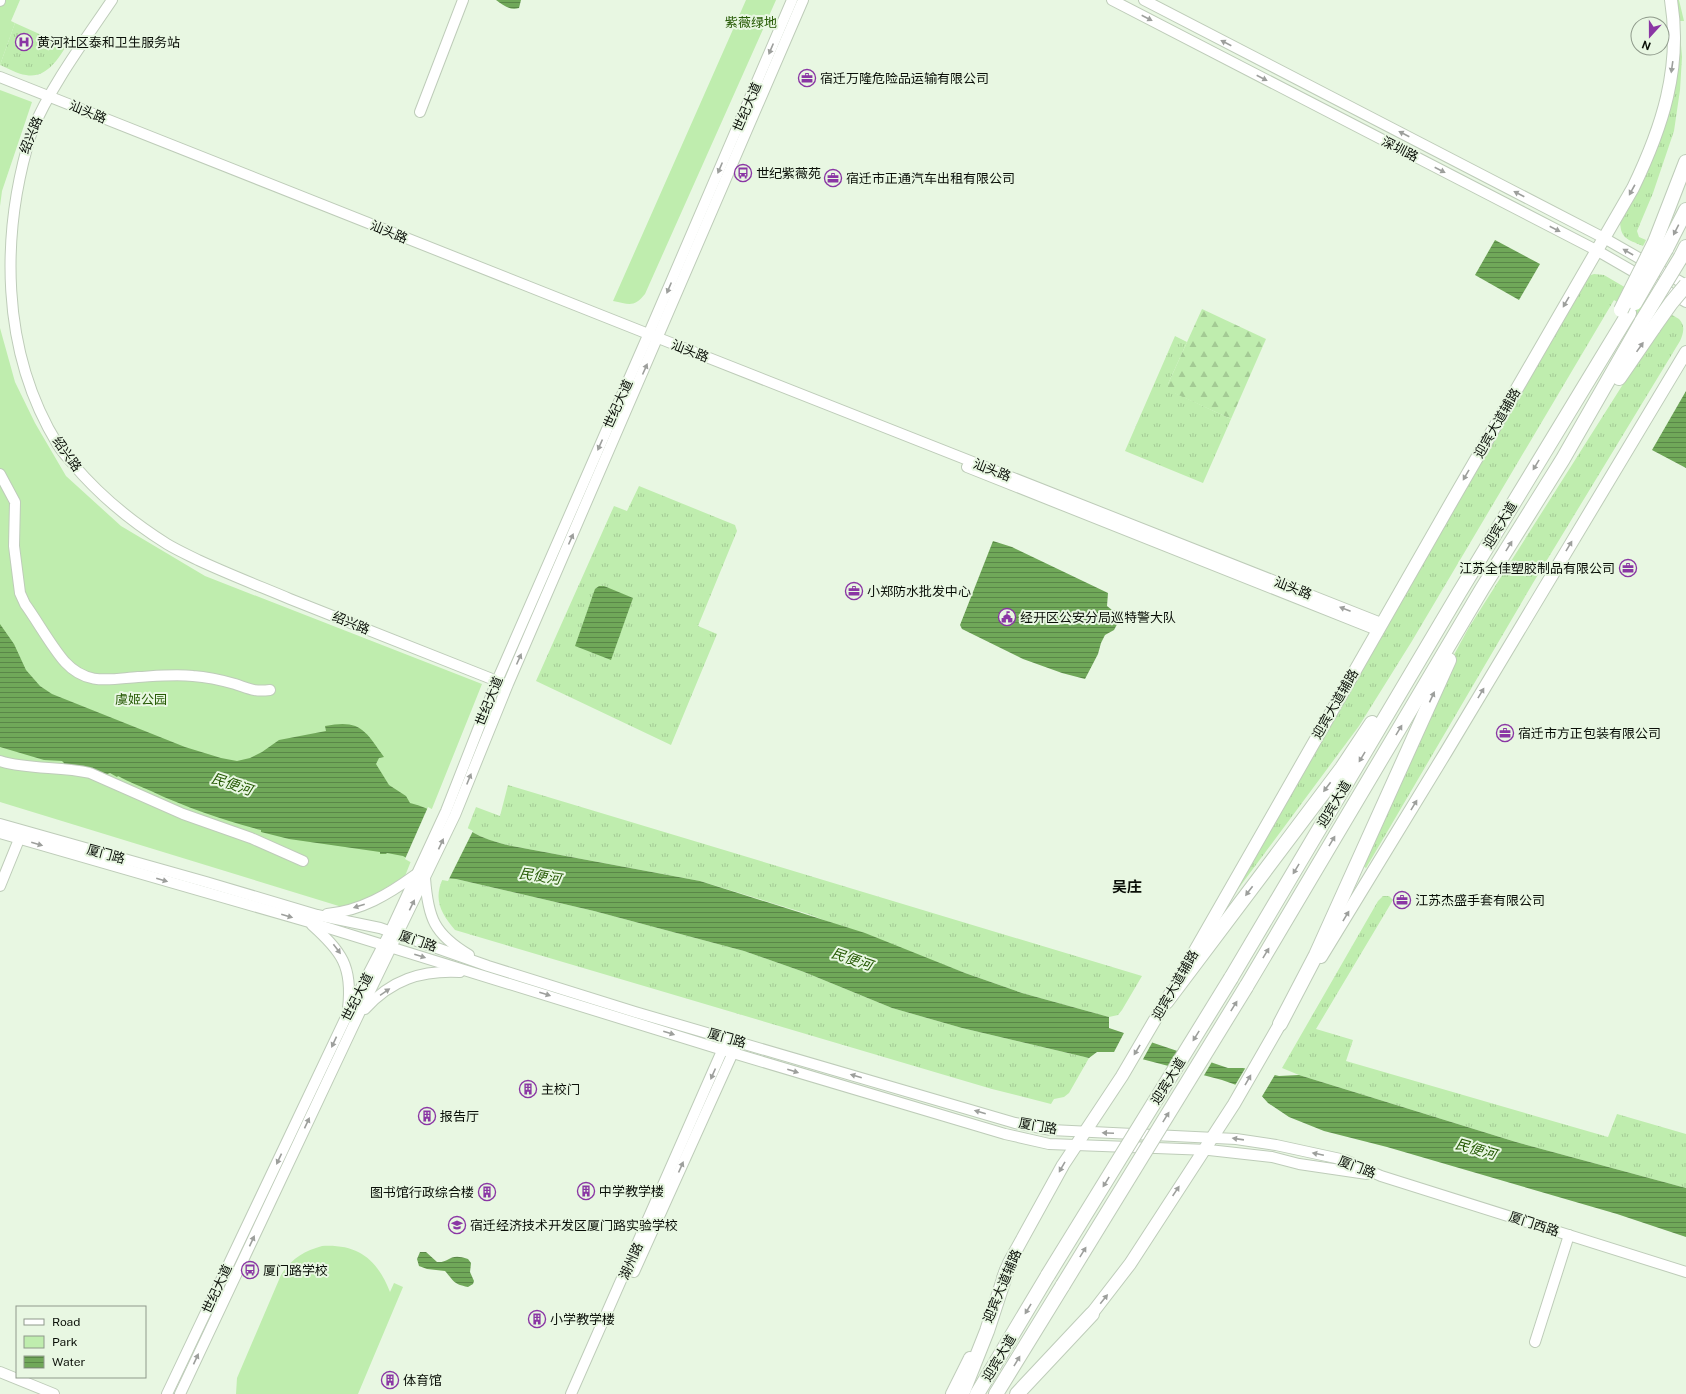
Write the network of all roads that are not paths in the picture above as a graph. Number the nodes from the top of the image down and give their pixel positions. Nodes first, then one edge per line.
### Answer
1 (112, 0) edge
2 (463, 0) edge
3 (792, 0) edge
4 (803, 0) edge
5 (1112, 0) edge
6 (1144, 0) edge
7 (1671, 0) edge
8 (0, 77) edge
9 (0, 84) edge
10 (47, 99) junction
11 (420, 112) dead end
12 (1686, 162) edge
13 (1686, 210) edge
14 (1604, 238) junction
15 (1660, 246) junction
16 (1596, 250) junction
17 (1683, 252) edge
18 (1686, 285) edge
19 (1686, 302) edge
20 (1648, 324) junction
21 (652, 339) junction
22 (1686, 352) edge
23 (0, 474) edge
24 (1482, 589) junction
25 (1459, 593) junction
26 (1379, 626) junction
27 (497, 681) junction
28 (270, 690) dead end
29 (0, 761) edge
30 (450, 813) junction
31 (0, 824) edge
32 (0, 833) edge
33 (21, 835) junction
34 (303, 861) dead end
35 (422, 873) junction
36 (0, 886) edge
37 (317, 915) junction
38 (309, 922) junction
39 (394, 933) junction
40 (387, 946) junction
41 (488, 966) junction
42 (475, 972) junction
43 (1166, 1002) junction
44 (352, 1017) junction
45 (1280, 1024) junction
46 (727, 1038) junction
47 (738, 1041) junction
48 (728, 1052) junction
49 (1085, 1132) junction
50 (1212, 1137) junction
51 (1076, 1146) junction
52 (1204, 1150) junction
53 (1381, 1176) junction
54 (1569, 1235) junction
55 (1007, 1270) junction
56 (1686, 1272) edge
57 (1092, 1314) junction
58 (1535, 1342) dead end
59 (0, 1372) edge
60 (54, 1394) edge
61 (167, 1394) edge
62 (180, 1394) edge
63 (571, 1394) edge
64 (578, 1394) edge
65 (952, 1394) edge
66 (962, 1394) edge
67 (977, 1394) edge
68 (996, 1394) edge
69 (1017, 1394) edge
70 (1026, 1394) edge

1 - 10 street, 绍兴路
2 - 11 street
3 -> 21 street, 世纪大道
4 - 21 street, 世纪大道
5 -> 16 street, 深圳路
14 -> 6 street, 深圳路
7 -> 14 main road, 迎宾大道辅路
8 - 10 street, 汕头路
9 - 10 street, 汕头路
10 - 21 street, 汕头路
10 - 27 street, 绍兴路
12 - 15 highway
13 -> 15 highway, 迎宾大道
14 - 16 main road, 迎宾大道辅路
18 -> 14 street, 深圳路
15 -> 25 highway, 迎宾大道, bridge
16 - 19 street, 深圳路
16 -> 26 main road, 迎宾大道辅路
17 - 20 highway, bridge
18 - 20 highway, bridge
24 -> 20 highway, 迎宾大道
21 - 26 street, 汕头路
21 -> 27 street, 世纪大道
30 -> 21 street, 世纪大道
45 -> 22 main road
23 - 28 street
45 -> 24 highway
68 -> 24 highway, 迎宾大道, bridge
25 -> 43 highway
25 -> 67 highway, 迎宾大道, bridge
26 - 43 main road, 迎宾大道辅路
27 - 30 street, 世纪大道
29 - 34 street
30 - 35 street, 世纪大道
31 - 33 street, 厦门路
32 - 33 street, 厦门路
33 - 36 street
33 - 37 street, 厦门路
33 -> 38 street, 厦门路
35 -> 37 street
35 - 39 street, 世纪大道
35 - 41 street
37 - 39 street, 厦门路
38 - 40 street, 厦门路
38 -> 44 street
39 - 40 street, 世纪大道
39 - 41 street, 厦门路
40 -> 42 street, 厦门路
40 - 44 street, 世纪大道
41 - 46 street, 厦门路
44 -> 42 street
42 -> 48 street, 厦门路
43 -> 49 main road, 迎宾大道辅路
44 -> 61 street, 世纪大道
62 -> 44 street, 世纪大道
50 -> 45 main road
46 - 47 street, 厦门路
46 - 48 street, 湖州路
47 - 48 street, 湖州路
49 -> 47 street, 厦门路
48 -> 51 street, 厦门路
48 -> 63 street, 湖州路
64 -> 48 street, 湖州路
50 -> 49 street, 厦门路
49 - 51 main road, 迎宾大道辅路
50 - 52 main road
53 -> 50 street, 厦门路
51 - 52 street, 厦门路
51 -> 55 main road, 迎宾大道辅路
52 - 53 street, 厦门路
57 -> 52 main road
53 - 54 street, 厦门西路
54 - 56 street, 厦门西路
54 - 58 street
55 - 65 main road, 迎宾大道辅路
55 - 66 highway
57 - 69 highway
57 - 70 main road
59 - 60 street

